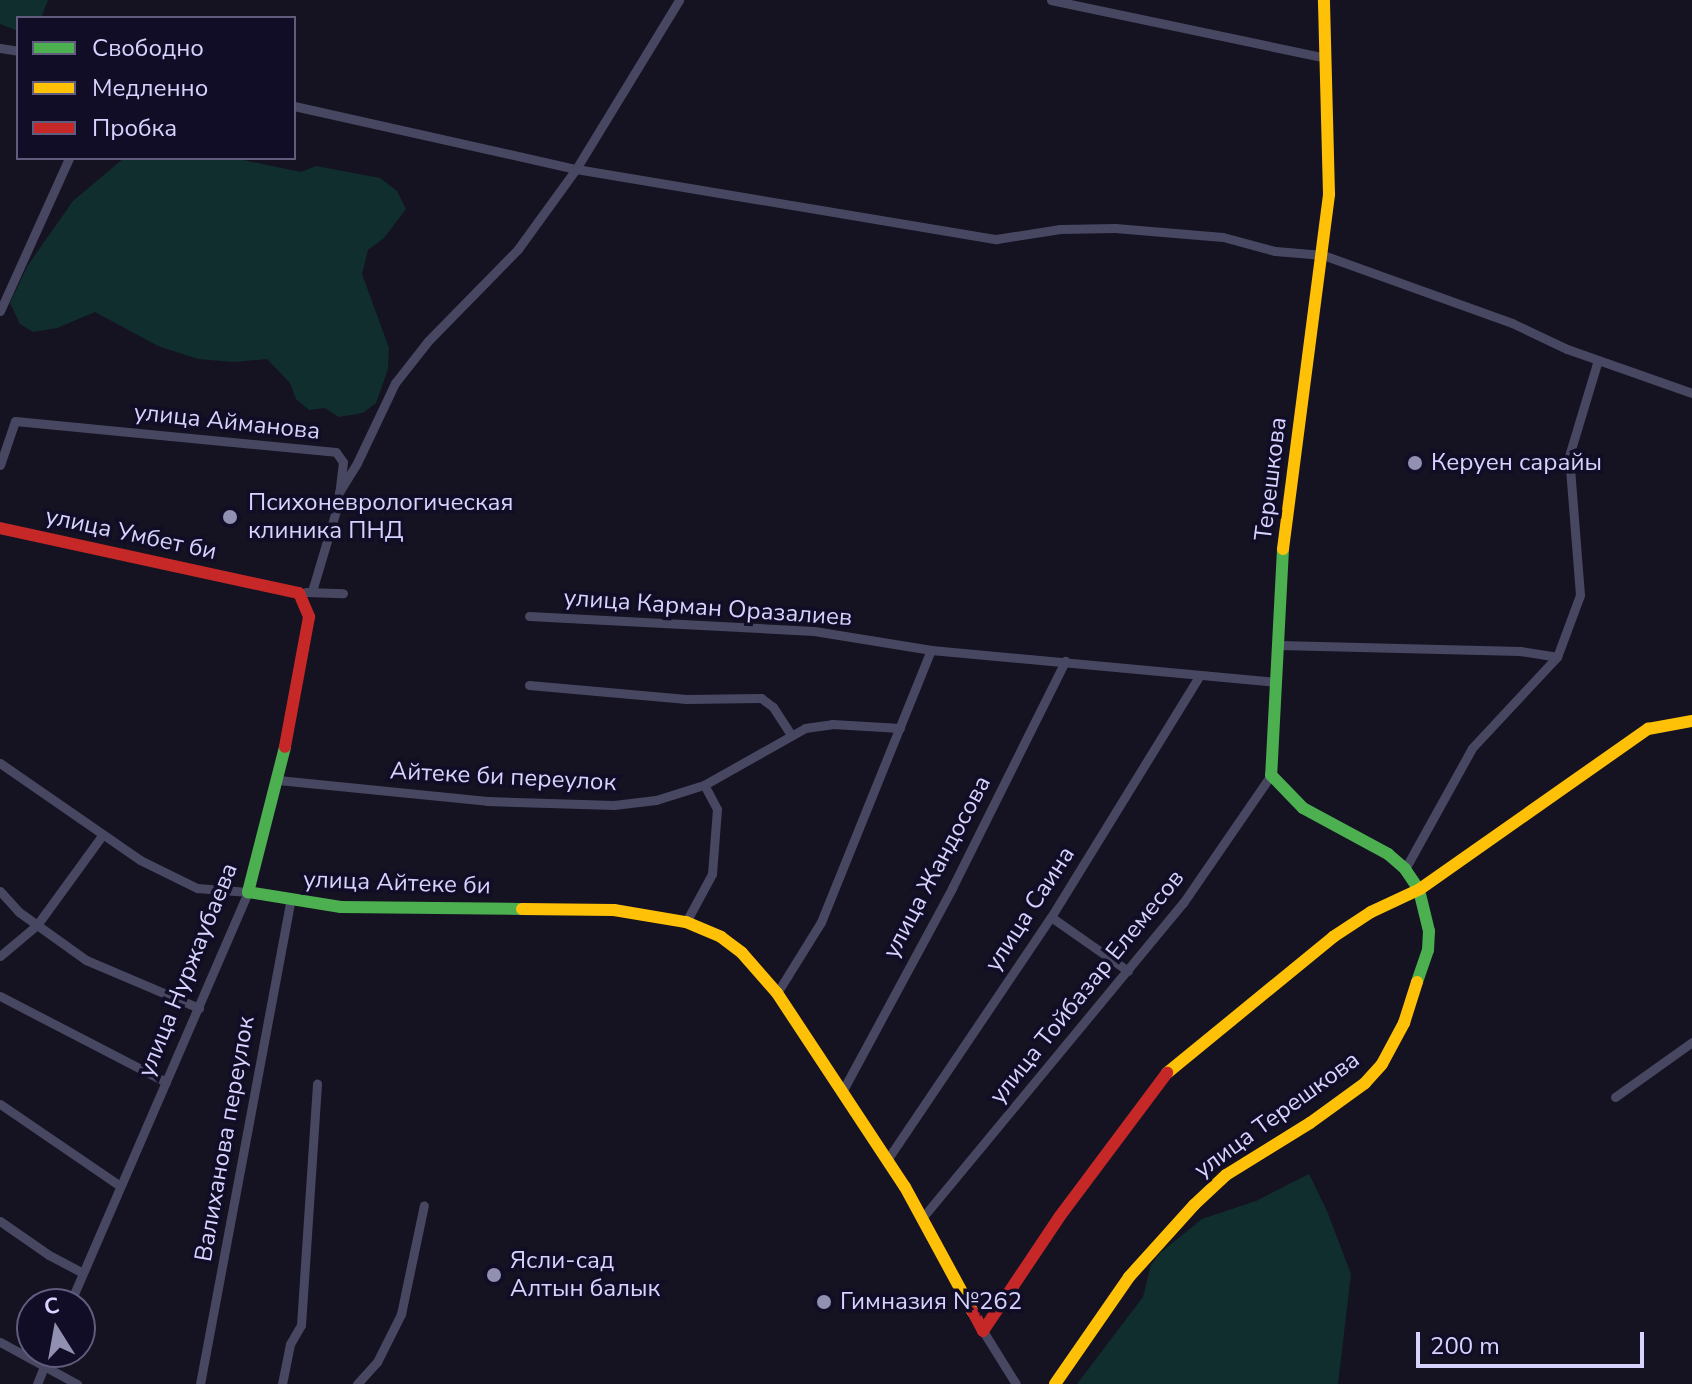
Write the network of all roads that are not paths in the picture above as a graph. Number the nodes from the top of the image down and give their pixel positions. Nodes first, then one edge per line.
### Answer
1 (679, 0) edge
2 (1051, 0) edge
3 (1324, 0) edge
4 (1326, 58) junction
5 (296, 106) edge
6 (68, 160) edge
7 (576, 169) junction
8 (1323, 255) junction
9 (0, 311) edge
10 (1598, 360) junction
11 (1692, 393) edge
12 (0, 465) edge
13 (339, 492) junction
14 (0, 528) edge
15 (305, 592) junction
16 (343, 593) dead end
17 (529, 616) dead end
18 (1279, 645) junction
19 (931, 650) junction
20 (1557, 657) junction
21 (1065, 661) junction
22 (1200, 675) junction
23 (1276, 682) junction
24 (529, 685) dead end
25 (1692, 721) edge
26 (900, 728) junction
27 (791, 735) junction
28 (0, 763) edge
29 (1271, 775) junction
30 (278, 780) junction
31 (704, 785) junction
32 (101, 837) junction
33 (1405, 869) junction
34 (1419, 890) junction
35 (0, 891) edge
36 (248, 892) junction
37 (290, 901) junction
38 (1051, 917) junction
39 (686, 922) junction
40 (37, 925) junction
41 (0, 956) edge
42 (1128, 971) junction
43 (777, 993) junction
44 (0, 996) edge
45 (199, 1008) junction
46 (1692, 1042) edge
47 (166, 1082) junction
48 (317, 1084) dead end
49 (843, 1090) junction
50 (1615, 1097) dead end
51 (0, 1104) edge
52 (887, 1160) junction
53 (120, 1186) junction
54 (424, 1205) dead end
55 (923, 1217) junction
56 (0, 1221) edge
57 (83, 1273) junction
58 (77, 1288) edge
59 (983, 1331) junction
60 (48, 1368) edge
61 (1013, 1380) edge
62 (77, 1384) edge
63 (200, 1384) edge
64 (282, 1384) edge
65 (357, 1384) edge
66 (1001, 1384) edge
67 (1055, 1384) edge

1 - 7 street
2 - 4 street
3 - 4 street, Терешкова
4 - 8 street, Терешкова
5 - 7 street
6 - 9 street
7 - 8 street
7 - 13 street
8 - 10 street
8 - 18 street, Терешкова
10 - 11 street
10 - 20 street
12 - 13 street, улица Айманова
13 - 15 street, улица Айманова
14 - 15 street, улица Умбет би
15 - 16 street
15 - 30 street, улица Нуржаубаева
17 - 19 street, улица Карман Оразалиев
18 - 20 street
18 - 23 street, Терешкова
19 - 21 street, улица Карман Оразалиев
19 - 26 street
20 - 33 street
21 - 22 street, улица Карман Оразалиев
21 - 49 street, улица Жандосова
22 - 23 street, улица Карман Оразалиев
22 - 38 street, улица Саина
23 - 29 street, Терешкова
24 - 27 street
25 - 34 street
26 - 27 street, Айтеке би переулок
26 - 43 street
27 - 31 street, Айтеке би переулок
28 - 32 street, улица Айтеке би
29 - 33 street
29 - 42 street, улица Тойбазар Елемесов
30 - 31 street, Айтеке би переулок
30 - 36 street, улица Нуржаубаева
31 - 39 street
32 - 36 street, улица Айтеке би
32 - 40 street
33 - 34 street
34 - 59 street
34 - 67 street, улица Терешкова
35 - 40 street
36 - 37 street, улица Айтеке би
36 - 45 street, улица Нуржаубаева
37 - 39 street, улица Айтеке би
37 - 63 street, Валиханова переулок
38 - 42 street
38 - 52 street, улица Саина
39 - 43 street, улица Айтеке би
40 - 41 street
40 - 45 street
42 - 55 street, улица Тойбазар Елемесов
43 - 49 street, улица Айтеке би
44 - 47 street
45 - 47 street, улица Нуржаубаева
46 - 50 street
47 - 53 street, улица Нуржаубаева
48 - 64 street
49 - 52 street, улица Айтеке би
51 - 53 street
52 - 55 street, улица Айтеке би
53 - 57 street, улица Нуржаубаева
54 - 65 street
55 - 59 street, улица Айтеке би
56 - 57 street
57 - 58 street, улица Нуржаубаева
59 - 61 street
60 - 62 street
61 - 66 street

